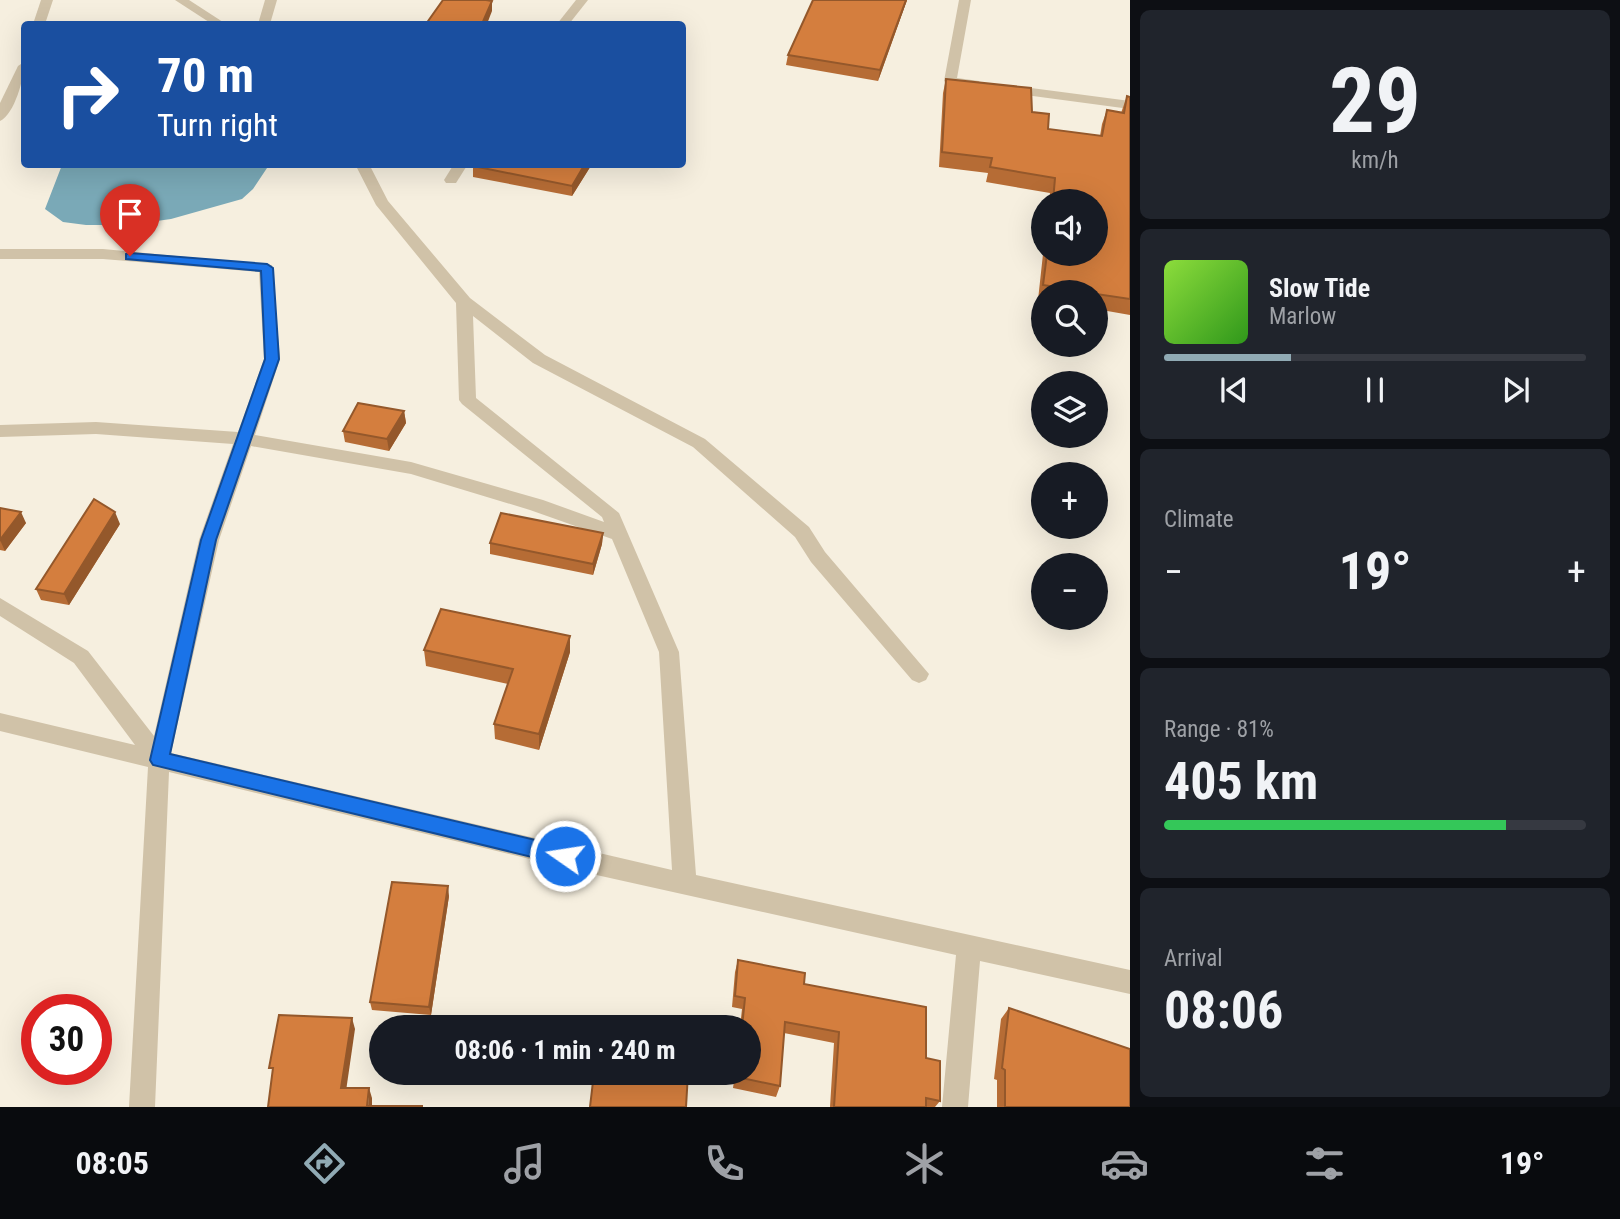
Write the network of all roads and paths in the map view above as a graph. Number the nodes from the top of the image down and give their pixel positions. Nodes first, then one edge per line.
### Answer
1 (47, 0) edge
2 (181, 0) edge
3 (271, 0) edge
4 (582, 0) edge
5 (965, 0) edge
6 (40, 21) edge
7 (215, 21) edge
8 (265, 21) edge
9 (565, 21) edge
10 (21, 72) edge
11 (1130, 105) edge
12 (0, 117) edge
13 (364, 168) edge
14 (458, 168) edge
15 (451, 180) dead end
16 (0, 254) edge
17 (464, 302) junction
18 (0, 431) edge
19 (244, 439) junction
20 (618, 534) junction
21 (0, 606) edge
22 (919, 674) dead end
23 (0, 722) edge
24 (159, 760) junction
25 (685, 883) junction
26 (969, 946) junction
27 (1130, 982) edge
28 (142, 1107) edge
29 (955, 1107) edge

1 - 6 street
2 - 7 street
3 - 8 street
4 - 9 street
5 - 11 street
10 - 12 street
13 - 17 street
14 - 15 street
16 - 19 street
17 - 20 street
17 - 22 street
18 - 19 street
19 - 20 street
19 - 24 street
20 - 25 street
21 - 24 street
23 - 24 street
24 - 25 street
24 - 28 street
25 - 26 street
26 - 27 street
26 - 29 street

